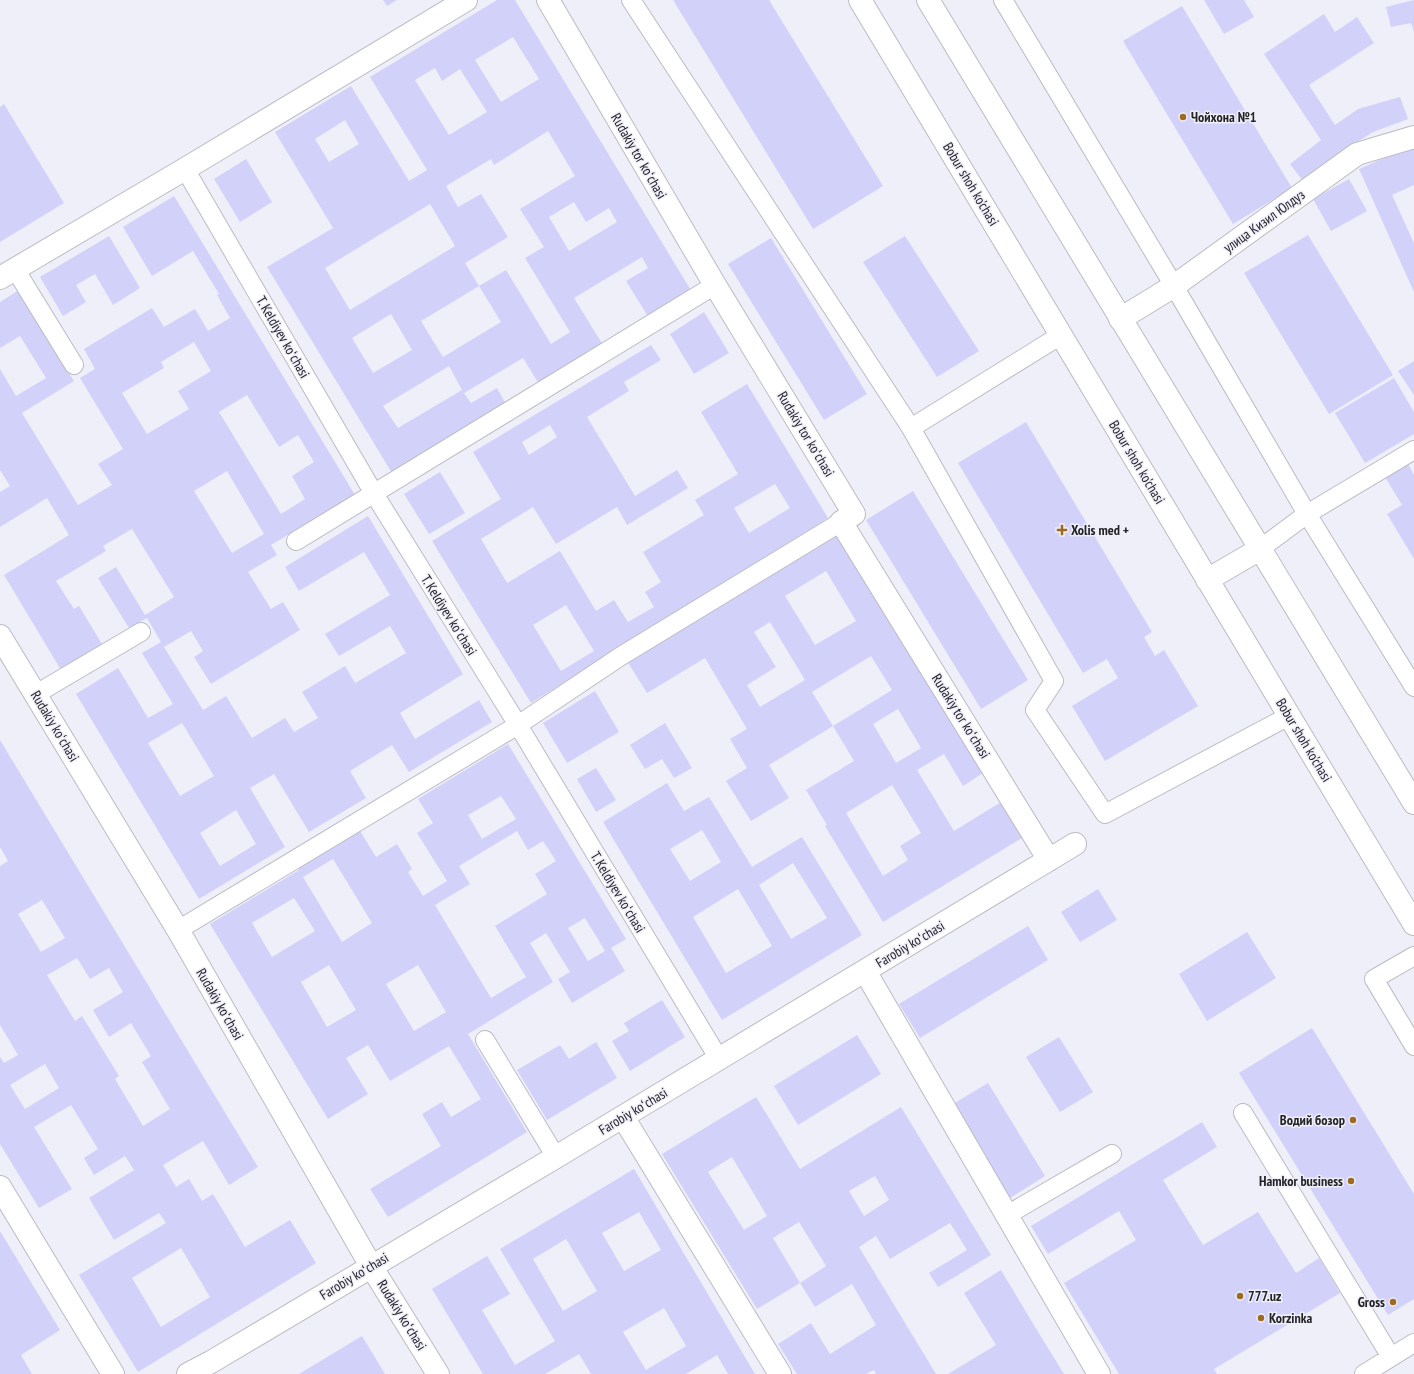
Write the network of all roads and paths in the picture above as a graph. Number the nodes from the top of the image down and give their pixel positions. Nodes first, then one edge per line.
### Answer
1 (466, 0) edge
2 (548, 0) edge
3 (631, 0) edge
4 (860, 0) edge
5 (928, 0) edge
6 (1004, 0) edge
7 (1414, 137) edge
8 (185, 169) junction
9 (7, 274) edge
10 (715, 285) junction
11 (1174, 286) junction
12 (1120, 319) junction
13 (1061, 335) junction
14 (74, 365) dead end
15 (911, 428) junction
16 (1414, 450) edge
17 (373, 492) junction
18 (1307, 514) junction
19 (841, 522) junction
20 (296, 540) dead end
21 (1260, 549) junction
22 (1207, 580) junction
23 (142, 632) dead end
24 (0, 636) edge
25 (1414, 687) edge
26 (36, 694) junction
27 (1289, 716) junction
28 (518, 725) junction
29 (1414, 803) edge
30 (1075, 844) dead end
31 (1049, 860) junction
32 (1414, 924) edge
33 (178, 930) junction
34 (1414, 956) edge
35 (865, 971) junction
36 (485, 1040) dead end
37 (1414, 1046) edge
38 (719, 1059) junction
39 (1243, 1113) dead end
40 (623, 1116) junction
41 (1112, 1154) dead end
42 (556, 1157) junction
43 (0, 1187) edge
44 (1007, 1215) junction
45 (371, 1266) junction
46 (1414, 1343) edge
47 (1391, 1357) junction
48 (113, 1374) edge
49 (188, 1374) edge
50 (438, 1374) edge
51 (780, 1374) edge
52 (1099, 1374) edge
53 (1364, 1374) edge

1 - 8 street
2 - 10 street, Rudakiy tor koʻchasi
3 - 15 lane
4 - 13 street, Bobur shoh ko'chasi
5 - 12 street
6 - 11 lane
7 - 11 street, улица Кизил Юлдуз
8 - 9 street
8 - 17 lane, T. Keldiyev koʻchasi
9 - 14 lane
10 - 17 lane
10 - 19 street, Rudakiy tor koʻchasi
11 - 12 street, улица Кизил Юлдуз
11 - 18 lane
12 - 21 street
13 - 15 lane
13 - 22 street, Bobur shoh ko'chasi
15 - 27 lane
16 - 18 lane
17 - 20 lane
17 - 28 lane, T. Keldiyev koʻchasi
18 - 21 lane
18 - 25 lane
19 - 28 lane
19 - 31 street, Rudakiy tor koʻchasi
21 - 22 street
21 - 29 street
22 - 27 street, Bobur shoh ko'chasi
23 - 26 lane
24 - 26 street, Rudakiy koʻchasi
26 - 33 street, Rudakiy koʻchasi
27 - 32 street, Bobur shoh ko'chasi
28 - 33 lane
28 - 38 lane, T. Keldiyev koʻchasi
30 - 31 street, Farobiy koʻchasi
31 - 35 street, Farobiy koʻchasi
33 - 45 street, Rudakiy koʻchasi
34 - 37 lane
35 - 38 street, Farobiy koʻchasi
35 - 44 street
36 - 42 lane
38 - 40 street, Farobiy koʻchasi
39 - 47 lane
40 - 42 street, Farobiy koʻchasi
40 - 51 street
41 - 44 lane
42 - 45 street, Farobiy koʻchasi
43 - 48 street
44 - 52 street
45 - 49 street, Farobiy koʻchasi
45 - 50 street, Rudakiy koʻchasi
46 - 47 lane
47 - 53 lane

